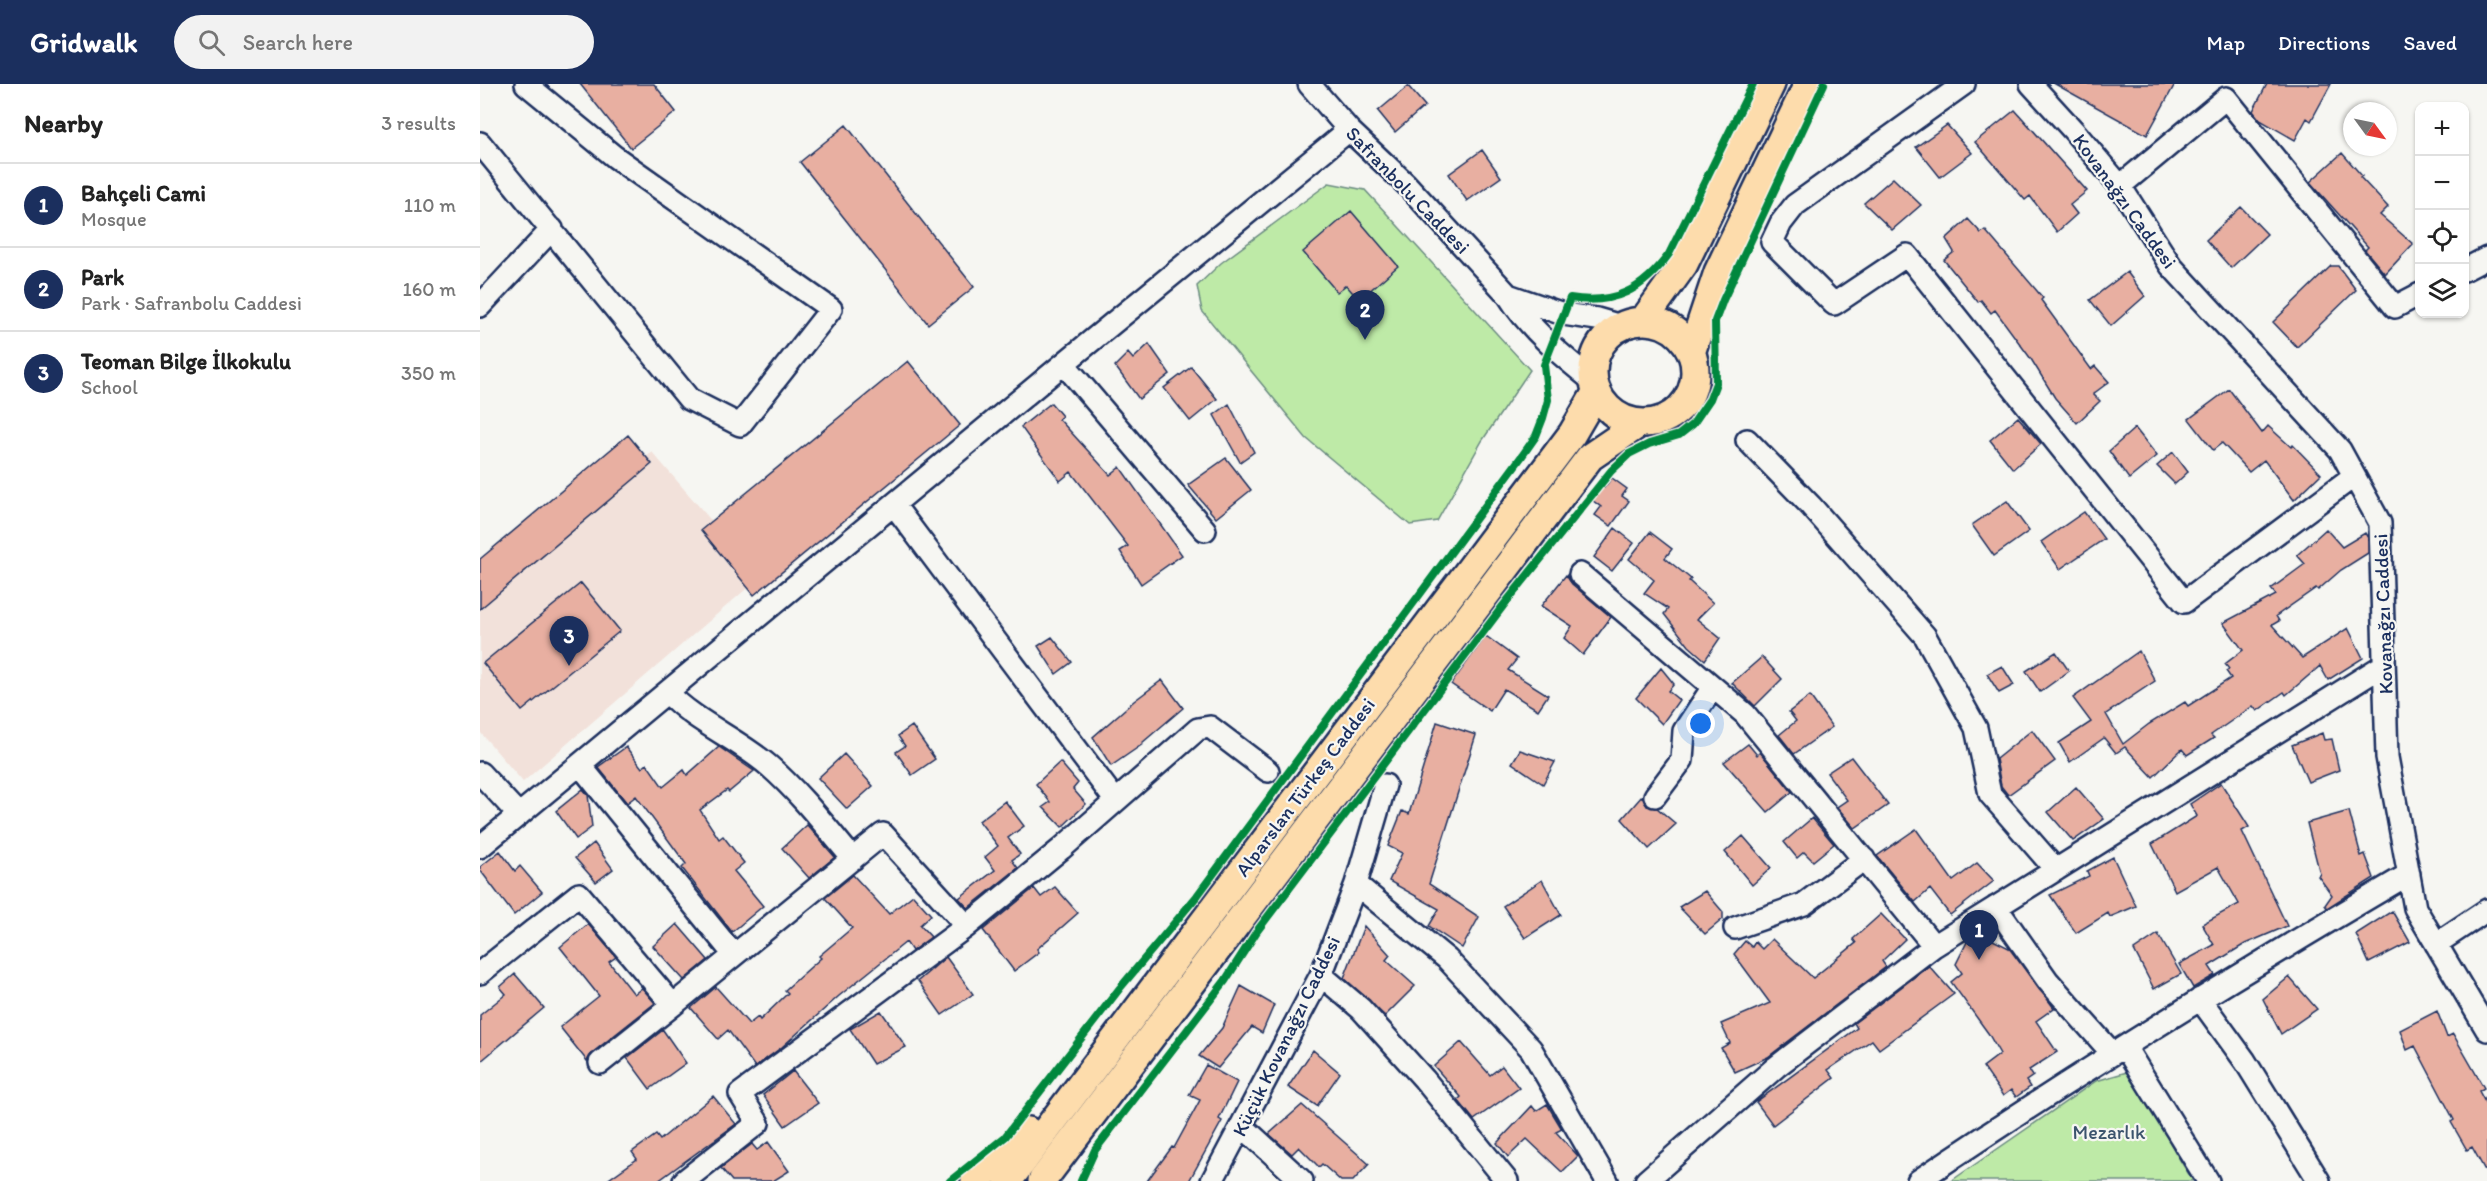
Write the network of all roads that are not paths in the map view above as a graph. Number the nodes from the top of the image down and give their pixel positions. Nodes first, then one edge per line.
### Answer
1 (526, 84) edge
2 (1309, 84) edge
3 (1771, 84) edge
4 (1808, 84) edge
5 (1964, 84) edge
6 (2031, 84) edge
7 (1349, 130) junction
8 (480, 143) edge
9 (2120, 186) junction
10 (552, 229) junction
11 (2487, 258) edge
12 (2469, 267) edge
13 (1508, 295) junction
14 (2415, 297) edge
15 (480, 306) edge
16 (1632, 323) junction
17 (1691, 353) junction
18 (1064, 364) junction
19 (1595, 386) junction
20 (1640, 423) junction
21 (1747, 440) dead end
22 (2354, 476) junction
23 (894, 505) junction
24 (1205, 530) dead end
25 (1580, 574) dead end
26 (2384, 665) junction
27 (1713, 687) junction
28 (668, 693) junction
29 (580, 765) junction
30 (1268, 771) dead end
31 (480, 773) edge
32 (1385, 785) dead end
33 (1655, 796) dead end
34 (1115, 800) junction
35 (519, 815) junction
36 (480, 847) edge
37 (853, 858) junction
38 (1864, 859) junction
39 (2056, 870) junction
40 (2409, 874) junction
41 (1356, 884) junction
42 (1216, 905) junction
43 (1996, 907) junction
44 (2487, 910) edge
45 (967, 926) junction
46 (1735, 928) dead end
47 (1233, 930) junction
48 (2436, 944) junction
49 (1934, 946) junction
50 (734, 955) junction
51 (480, 973) edge
52 (1321, 975) junction
53 (2200, 999) junction
54 (673, 1005) junction
55 (2487, 1030) edge
56 (2118, 1050) junction
57 (600, 1063) dead end
58 (1242, 1126) junction
59 (684, 1181) edge
60 (975, 1181) edge
61 (1008, 1181) edge
62 (1041, 1181) edge
63 (1064, 1181) edge
64 (1212, 1181) edge
65 (1302, 1181) edge
66 (1507, 1181) edge
67 (1607, 1181) edge
68 (1646, 1181) edge
69 (1918, 1181) edge
70 (2208, 1181) edge
71 (2319, 1181) edge

1 - 10 street
2 - 7 street, Safranbolu Caddesi
3 - 16 main road
4 - 17 main road
5 - 22 street
6 - 9 street, Kovanağzı Caddesi
7 - 13 street, Safranbolu Caddesi
7 - 18 street
8 - 10 street
9 - 14 street
9 - 22 street, Kovanağzı Caddesi
10 - 15 street
11 - 12 street
13 - 16 street
13 - 19 street, Safranbolu Caddesi
16 - 17 main road
16 - 19 main road
17 - 20 main road
18 - 23 street
18 - 24 street
19 - 20 main road
19 - 42 main road, Alparslan Türkeş Caddesi
20 - 47 main road, Alparslan Türkeş Caddesi
21 - 39 street
22 - 26 street, Kovanağzı Caddesi
23 - 28 street
23 - 34 street
25 - 27 street
26 - 39 street
26 - 40 street, Kovanağzı Caddesi
27 - 33 street
27 - 38 street
28 - 29 street
28 - 37 street
29 - 35 street
29 - 50 street
30 - 34 street
31 - 35 street
32 - 41 street, Küçük Kovanağzı Caddesi
34 - 45 street
35 - 36 street
37 - 45 street
37 - 50 street
38 - 46 street
38 - 49 street
39 - 43 street
40 - 48 street, Kovanağzı Caddesi
40 - 53 street
41 - 52 street, Küçük Kovanağzı Caddesi
41 - 67 street
42 - 60 main road
42 - 61 main road, Alparslan Türkeş Caddesi
43 - 49 street
43 - 56 street
44 - 48 street
45 - 59 street
47 - 62 main road, Alparslan Türkeş Caddesi
47 - 63 main road
48 - 55 street, Kovanağzı Caddesi
49 - 68 street
50 - 54 street
51 - 54 street
52 - 58 street, Küçük Kovanağzı Caddesi
52 - 66 street
53 - 56 street
53 - 71 street
54 - 57 street
56 - 69 street
56 - 70 street
58 - 64 street, Küçük Kovanağzı Caddesi
58 - 65 street

